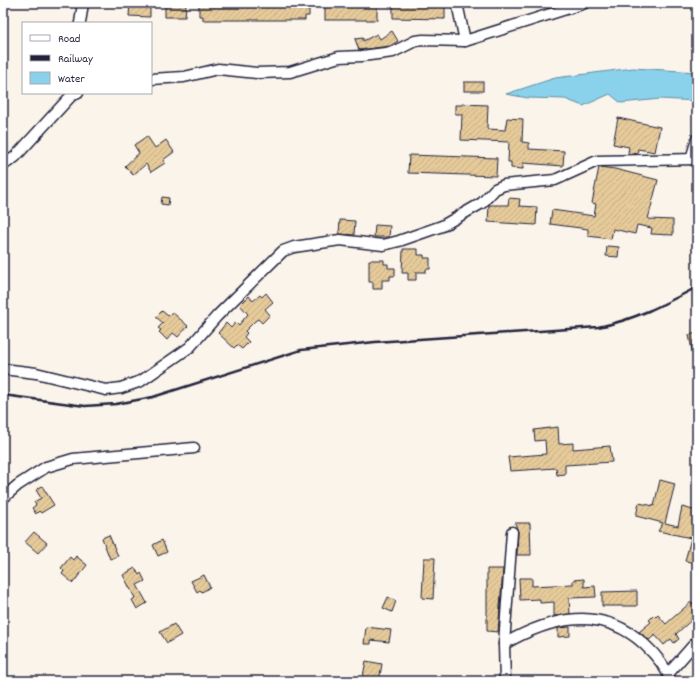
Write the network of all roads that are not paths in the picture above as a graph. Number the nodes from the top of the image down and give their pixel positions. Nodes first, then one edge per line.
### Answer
1 (83, 3) edge
2 (457, 3) edge
3 (586, 3) edge
4 (80, 22) edge
5 (465, 41) junction
6 (152, 79) edge
7 (73, 94) edge
8 (697, 139) edge
9 (694, 159) edge
10 (3, 165) edge
11 (3, 369) edge
12 (194, 448) dead end
13 (3, 498) edge
14 (512, 532) dead end
15 (697, 641) edge
16 (504, 644) junction
17 (670, 677) edge
18 (505, 681) edge

1 - 4 street
2 - 5 street
3 - 5 street
5 - 6 street
7 - 10 street
8 - 9 street
9 - 11 street
12 - 13 street
14 - 16 street
15 - 17 street
16 - 17 street
16 - 18 street

